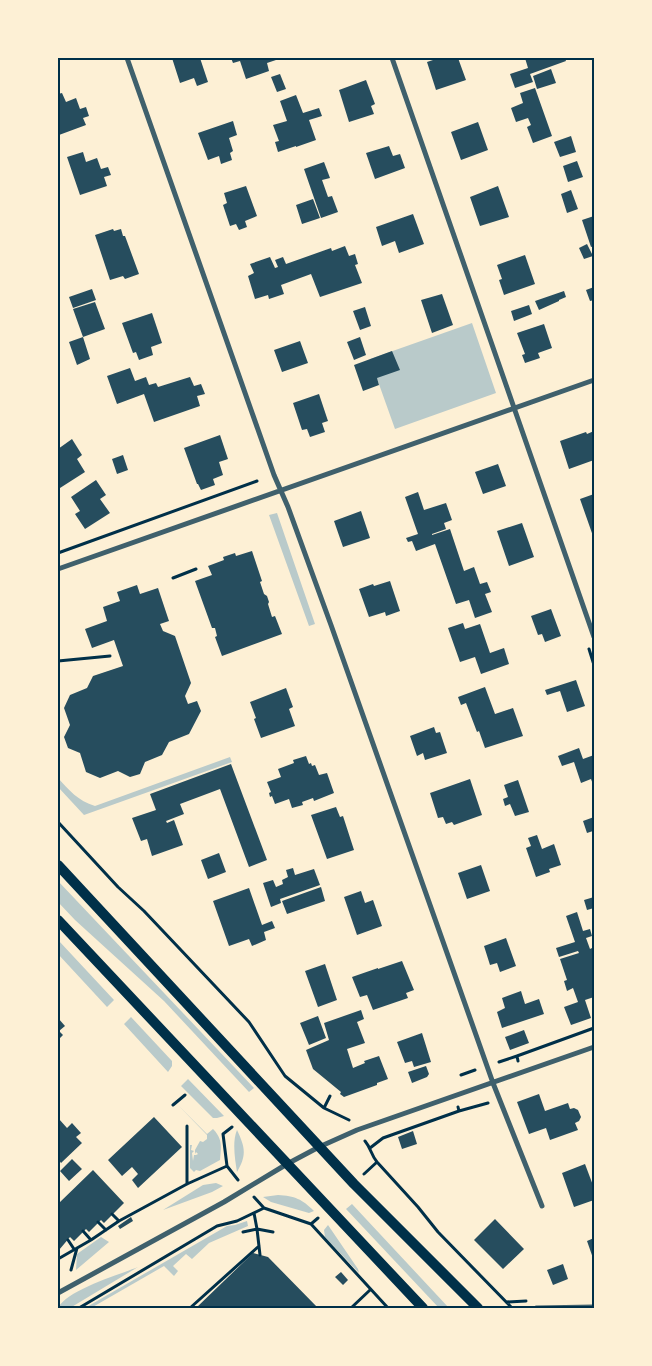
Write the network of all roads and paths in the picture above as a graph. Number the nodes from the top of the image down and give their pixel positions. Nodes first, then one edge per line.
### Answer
1 (127, 58) edge
2 (392, 58) edge
3 (594, 380) edge
4 (515, 408) junction
5 (257, 481) dead end
6 (281, 490) junction
7 (58, 553) edge
8 (58, 569) edge
9 (196, 569) dead end
10 (173, 578) dead end
11 (594, 637) edge
12 (110, 656) dead end
13 (58, 661) edge
14 (58, 822) edge
15 (58, 865) edge
16 (58, 920) edge
17 (594, 1028) edge
18 (594, 1047) edge
19 (517, 1056) dead end
20 (286, 1076) junction
21 (280, 1081) dead end
22 (493, 1083) junction
23 (185, 1095) dead end
24 (330, 1096) dead end
25 (173, 1105) dead end
26 (324, 1108) junction
27 (459, 1111) dead end
28 (187, 1126) dead end
29 (357, 1130) junction
30 (319, 1147) junction
31 (370, 1148) junction
32 (287, 1164) junction
33 (227, 1166) dead end
34 (187, 1184) junction
35 (542, 1206) dead end
36 (264, 1208) dead end
37 (254, 1213) junction
38 (112, 1214) dead end
39 (119, 1221) junction
40 (98, 1222) dead end
41 (311, 1224) dead end
42 (106, 1230) junction
43 (257, 1230) junction
44 (83, 1231) dead end
45 (243, 1232) dead end
46 (273, 1232) dead end
47 (68, 1240) dead end
48 (91, 1240) junction
49 (259, 1246) junction
50 (76, 1248) junction
51 (260, 1255) dead end
52 (59, 1256) edge
53 (67, 1288) junction
54 (370, 1290) junction
55 (58, 1293) edge
56 (594, 1307) edge
57 (79, 1308) edge
58 (190, 1308) edge
59 (351, 1308) edge
60 (388, 1308) edge
61 (423, 1308) edge
62 (478, 1308) edge
63 (512, 1308) edge
64 (536, 1308) edge

1 - 6 street
2 - 4 street
3 - 4 street
4 - 6 street
4 - 11 street
5 - 7 path
6 - 8 street
6 - 22 street
9 - 10 path
12 - 13 path
14 - 20 path
15 - 30 main road
16 - 32 main road
17 - 19 path
18 - 22 street
20 - 21 path
20 - 26 path
22 - 29 street
22 - 35 street
23 - 25 path
24 - 26 path
26 - 29 path
27 - 31 path
28 - 34 path
29 - 30 street
29 - 31 path
30 - 32 street
30 - 62 main road
31 - 63 path
32 - 53 street
32 - 61 main road
33 - 34 path
34 - 39 path
36 - 37 path
37 - 43 path
37 - 57 path
38 - 39 path
39 - 42 path
40 - 42 path
41 - 54 path
42 - 48 path
43 - 45 path
43 - 46 path
43 - 49 path
44 - 48 path
47 - 50 path
48 - 50 path
49 - 51 path
49 - 58 path
50 - 52 path
50 - 53 path
53 - 55 street
54 - 59 path
54 - 60 path
56 - 64 street

